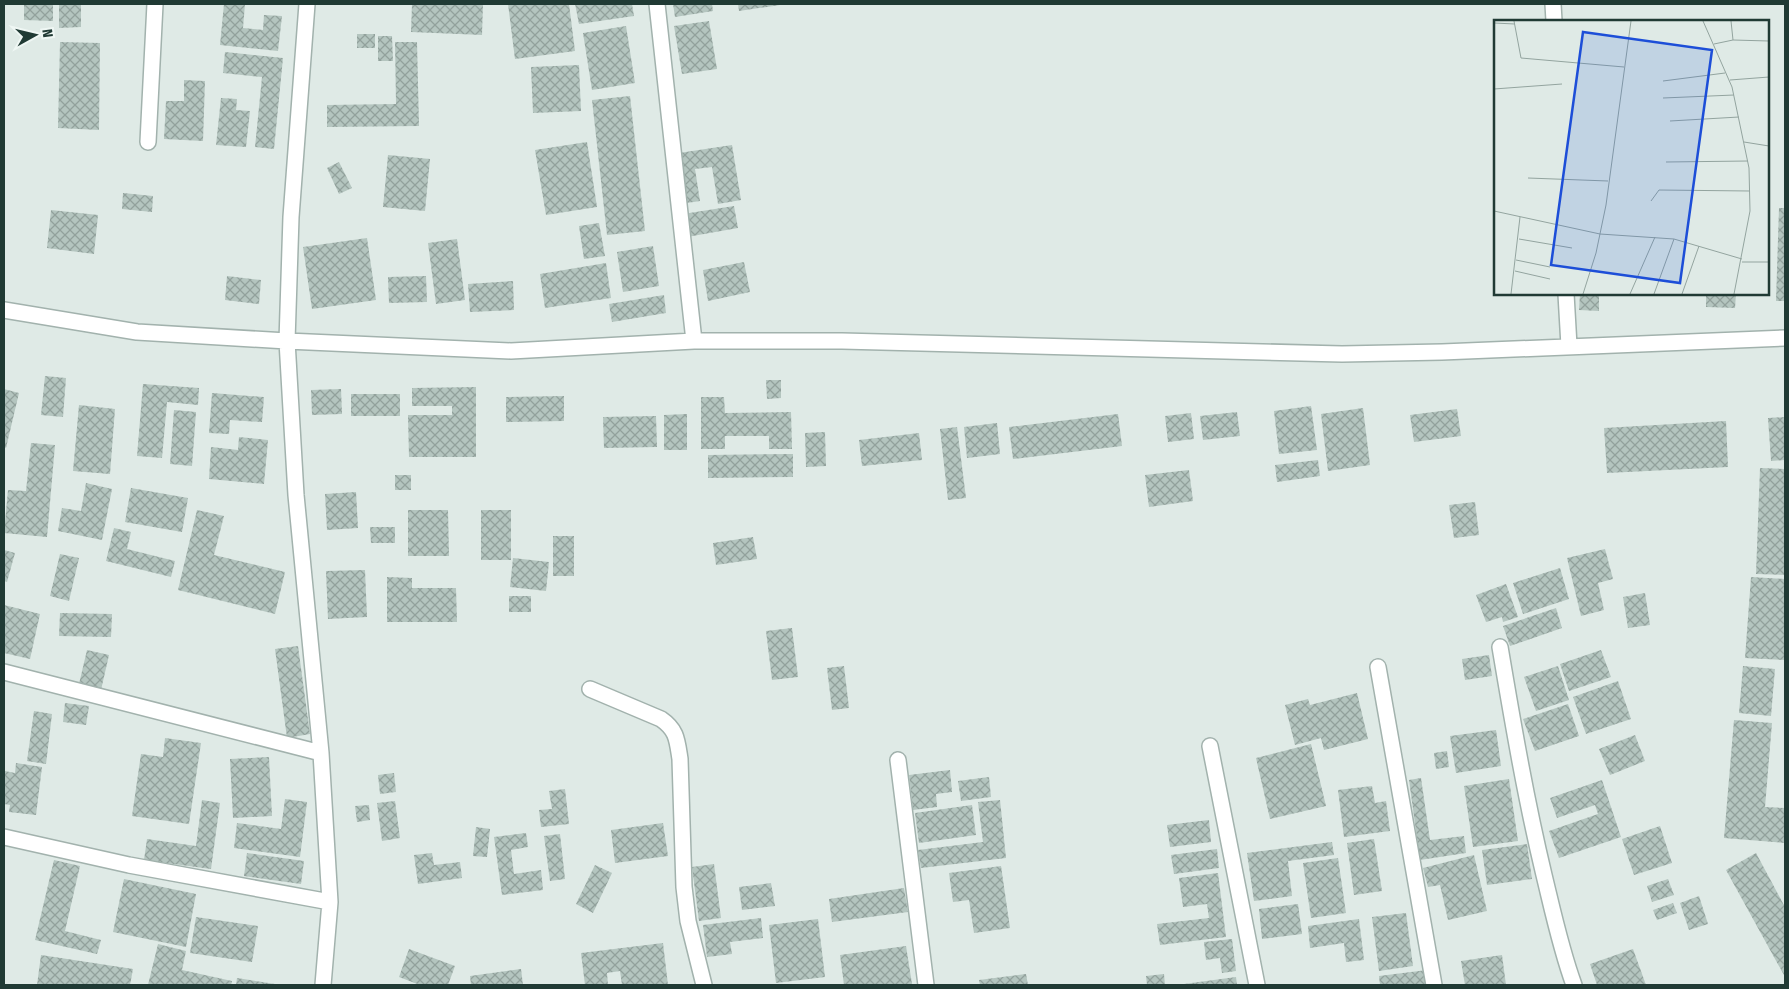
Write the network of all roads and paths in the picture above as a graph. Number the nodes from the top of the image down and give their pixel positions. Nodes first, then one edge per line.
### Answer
1 (155, 4) edge
2 (307, 4) edge
3 (657, 4) edge
4 (1553, 4) edge
5 (1554, 20) edge
6 (148, 142) dead end
7 (1566, 295) edge
8 (4, 310) edge
9 (1785, 338) edge
10 (694, 341) junction
11 (287, 342) junction
12 (1569, 346) junction
13 (1500, 647) dead end
14 (1378, 667) dead end
15 (4, 672) edge
16 (590, 689) dead end
17 (1210, 746) dead end
18 (321, 753) junction
19 (898, 760) dead end
20 (4, 837) edge
21 (330, 902) junction
22 (323, 985) edge
23 (704, 985) edge
24 (926, 985) edge
25 (1257, 985) edge
26 (1434, 985) edge
27 (1574, 985) edge

1 - 6 street
2 - 11 street
3 - 10 street
4 - 5 street
7 - 12 street
8 - 11 street
9 - 12 street
10 - 11 street
10 - 12 street
11 - 18 street
13 - 27 street
14 - 26 street
15 - 18 street
16 - 23 street
17 - 25 street
18 - 21 street
19 - 24 street
20 - 21 street
21 - 22 street

